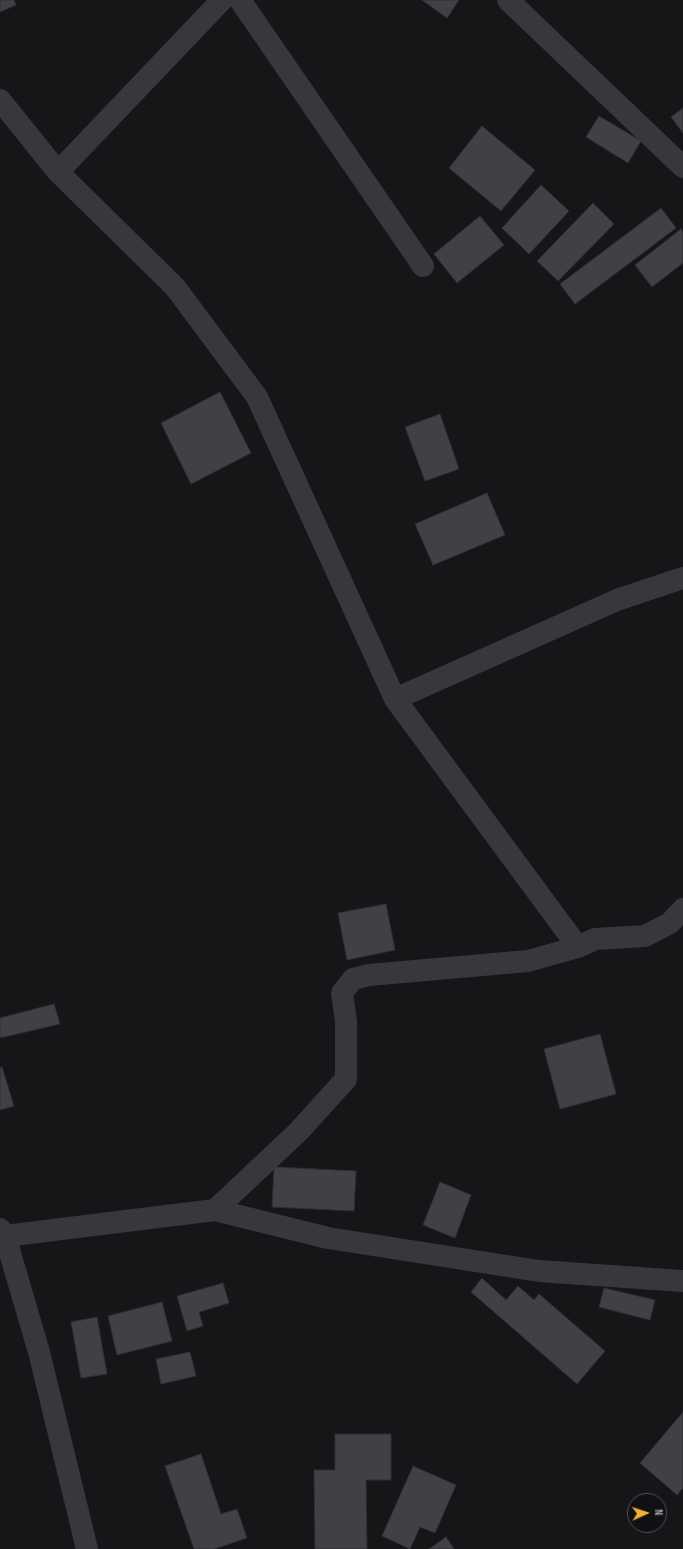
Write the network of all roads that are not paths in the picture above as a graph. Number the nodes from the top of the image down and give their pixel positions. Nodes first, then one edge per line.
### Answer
1 (222, 0) edge
2 (240, 0) edge
3 (508, 0) edge
4 (0, 100) edge
5 (683, 167) edge
6 (58, 172) junction
7 (423, 266) dead end
8 (683, 578) edge
9 (395, 699) junction
10 (683, 908) edge
11 (578, 947) junction
12 (215, 1210) junction
13 (3, 1233) edge
14 (683, 1281) edge
15 (87, 1549) edge

1 - 6 street
2 - 7 street
3 - 5 street
4 - 6 street
6 - 9 street
8 - 9 street
9 - 11 street
10 - 11 street
11 - 12 street
12 - 13 street
12 - 14 street
13 - 15 street

